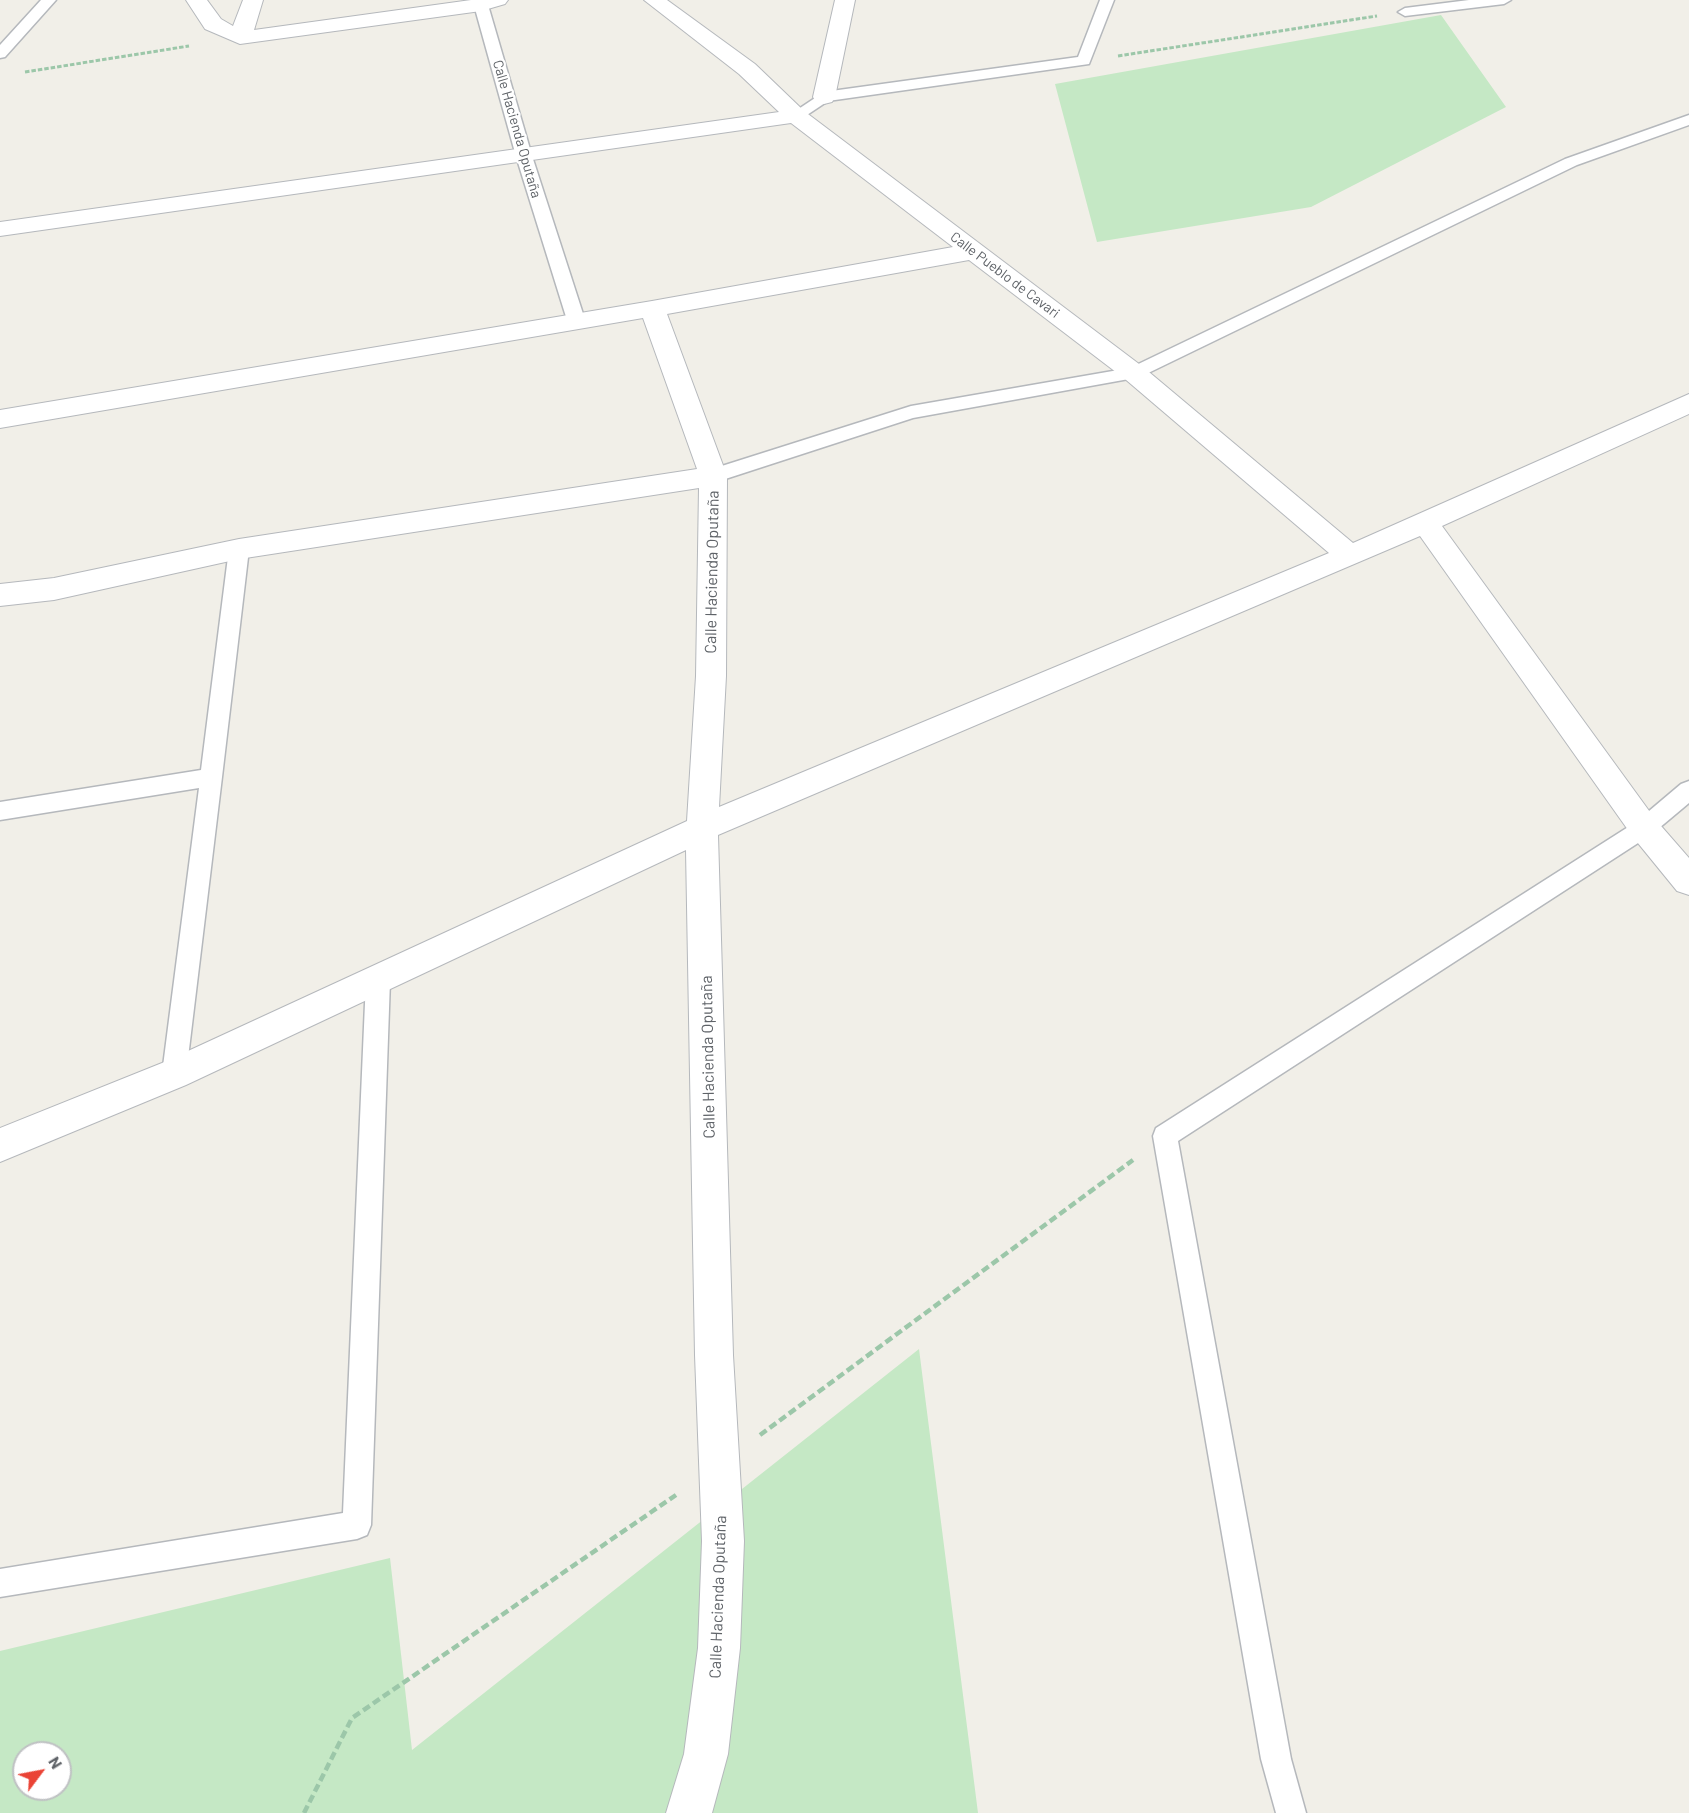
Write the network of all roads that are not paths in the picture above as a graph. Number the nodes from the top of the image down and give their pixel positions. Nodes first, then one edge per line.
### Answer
1 (49, 0) edge
2 (196, 0) edge
3 (253, 0) edge
4 (654, 0) edge
5 (844, 0) edge
6 (1107, 0) edge
7 (1504, 0) edge
8 (489, 3) edge
9 (1405, 12) road end
10 (240, 38) junction
11 (0, 54) edge
12 (824, 98) junction
13 (796, 116) junction
14 (1689, 120) edge
15 (524, 156) junction
16 (0, 229) edge
17 (975, 251) junction
18 (652, 309) junction
19 (576, 320) junction
20 (1134, 374) junction
21 (1689, 403) edge
22 (0, 419) edge
23 (713, 476) junction
24 (1425, 521) junction
25 (239, 549) junction
26 (1350, 556) junction
27 (0, 595) edge
28 (211, 777) junction
29 (1689, 790) edge
30 (0, 811) edge
31 (702, 828) junction
32 (1644, 828) junction
33 (1689, 881) edge
34 (378, 980) junction
35 (174, 1074) junction
36 (0, 1145) edge
37 (0, 1583) edge
38 (689, 1813) edge
39 (1291, 1813) edge

1 - 11 lane
2 - 10 street
3 - 10 street
4 - 13 street, Calle Pueblo de Cavari
5 - 12 street
6 - 12 lane
7 - 9 lane
8 - 10 street
8 - 15 lane, Calle Hacienda Oputaña
12 - 13 lane
13 - 15 street
13 - 17 street, Calle Pueblo de Cavari
14 - 20 lane
15 - 16 street
15 - 19 lane, Calle Hacienda Oputaña
17 - 18 street
17 - 20 street, Calle Pueblo de Cavari
18 - 19 street
18 - 23 street, Calle Hacienda Oputaña
19 - 22 street
20 - 23 lane
20 - 26 street, Calle Pueblo de Cavari
21 - 24 street
23 - 25 street
23 - 31 street, Calle Hacienda Oputaña
24 - 26 street
24 - 32 street
25 - 27 street
25 - 28 lane
26 - 31 street
28 - 30 lane
28 - 35 lane
29 - 32 lane
31 - 34 street
31 - 38 street, Calle Hacienda Oputaña
32 - 33 street
32 - 39 lane
34 - 35 street
34 - 37 lane
35 - 36 street

